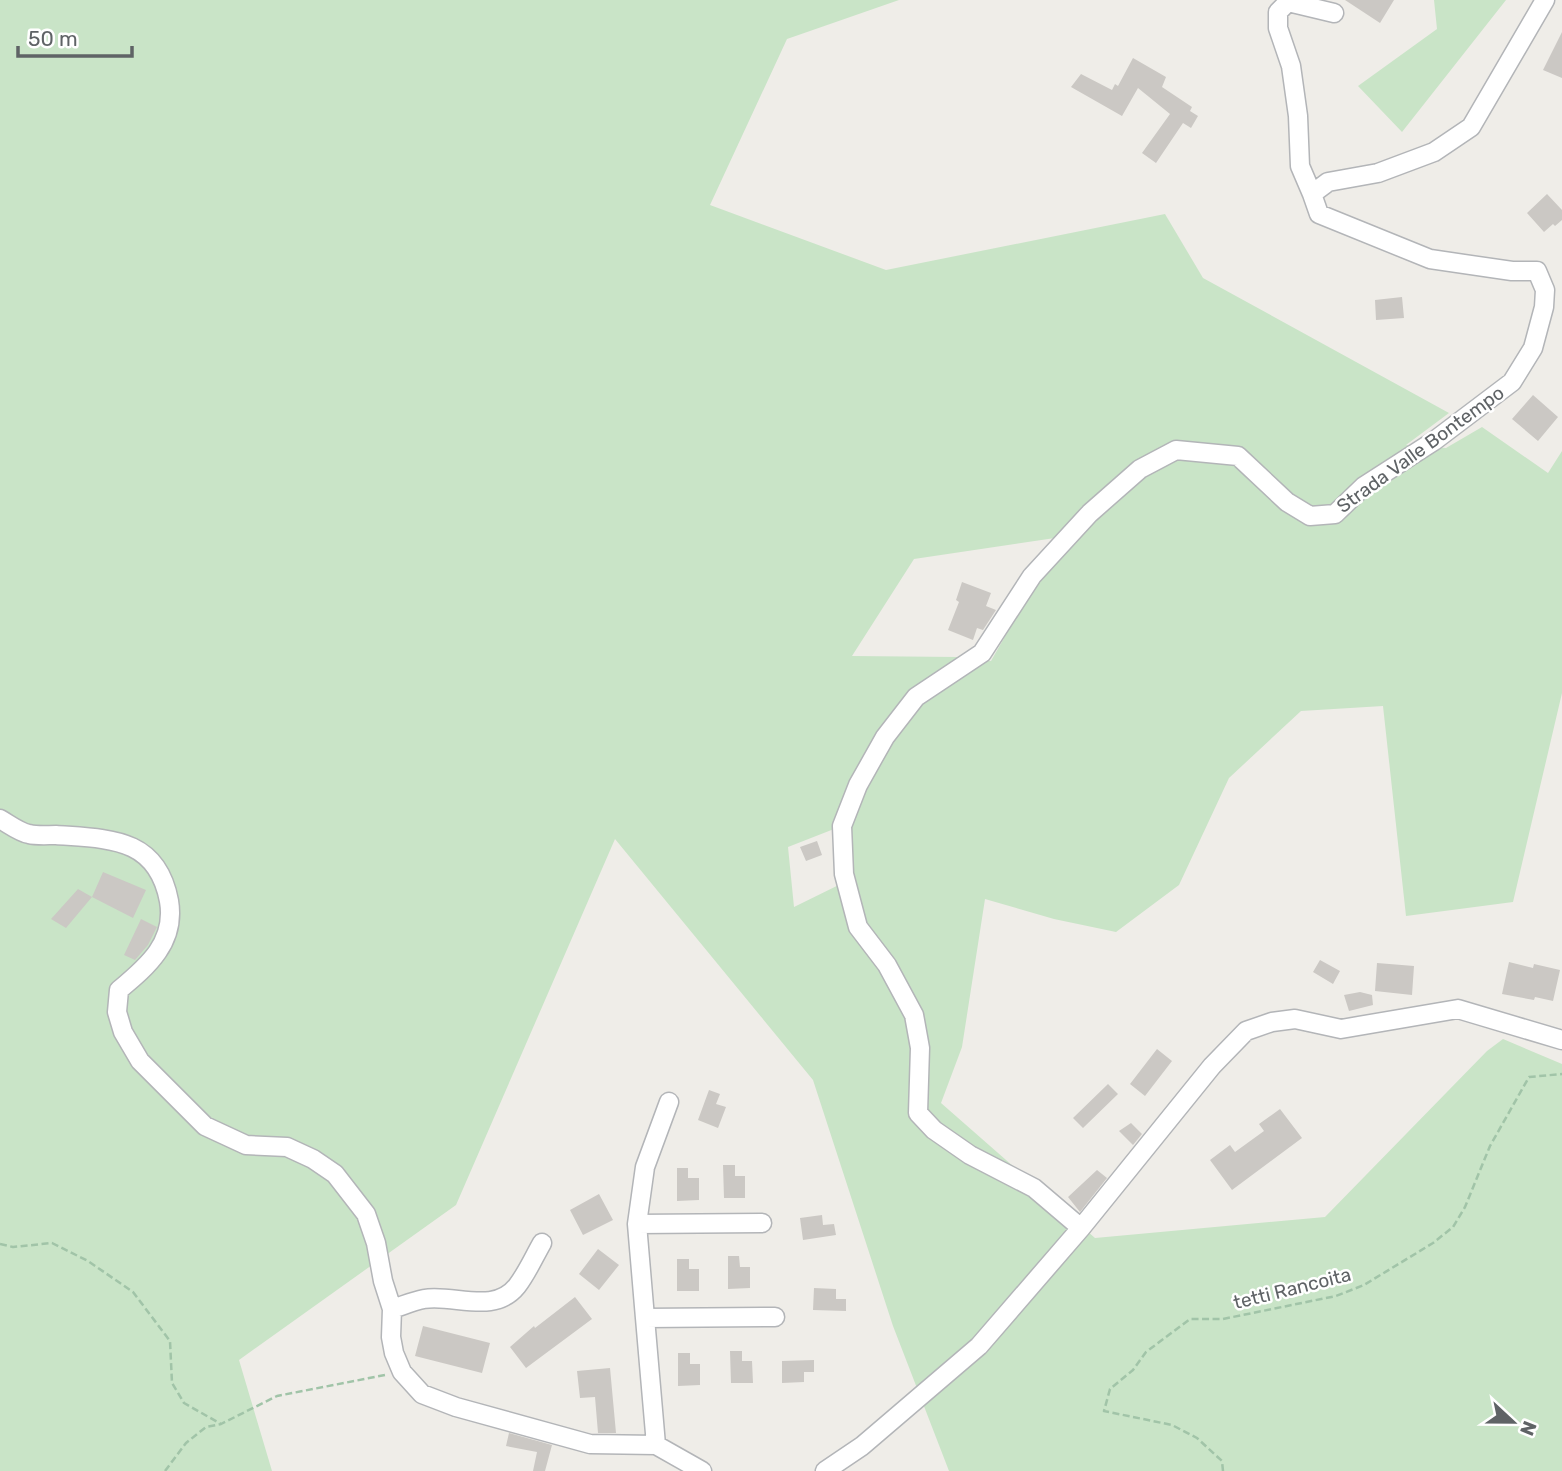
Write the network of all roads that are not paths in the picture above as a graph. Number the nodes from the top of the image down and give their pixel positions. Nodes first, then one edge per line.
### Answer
1 (1545, 0) edge
2 (1334, 13) dead end
3 (1312, 194) junction
4 (0, 819) edge
5 (1562, 1040) edge
6 (669, 1102) dead end
7 (762, 1223) dead end
8 (637, 1224) junction
9 (1081, 1228) junction
10 (542, 1243) dead end
11 (392, 1309) junction
12 (775, 1317) dead end
13 (645, 1318) junction
14 (656, 1445) junction
15 (702, 1471) edge
16 (825, 1471) edge

1 - 3 street
2 - 3 street
3 - 9 street, Strada Valle Bontempo
4 - 11 street
5 - 9 street
6 - 8 street
7 - 8 street
8 - 13 street
9 - 16 street
10 - 11 street
11 - 14 street
12 - 13 street
13 - 14 street
14 - 15 street

